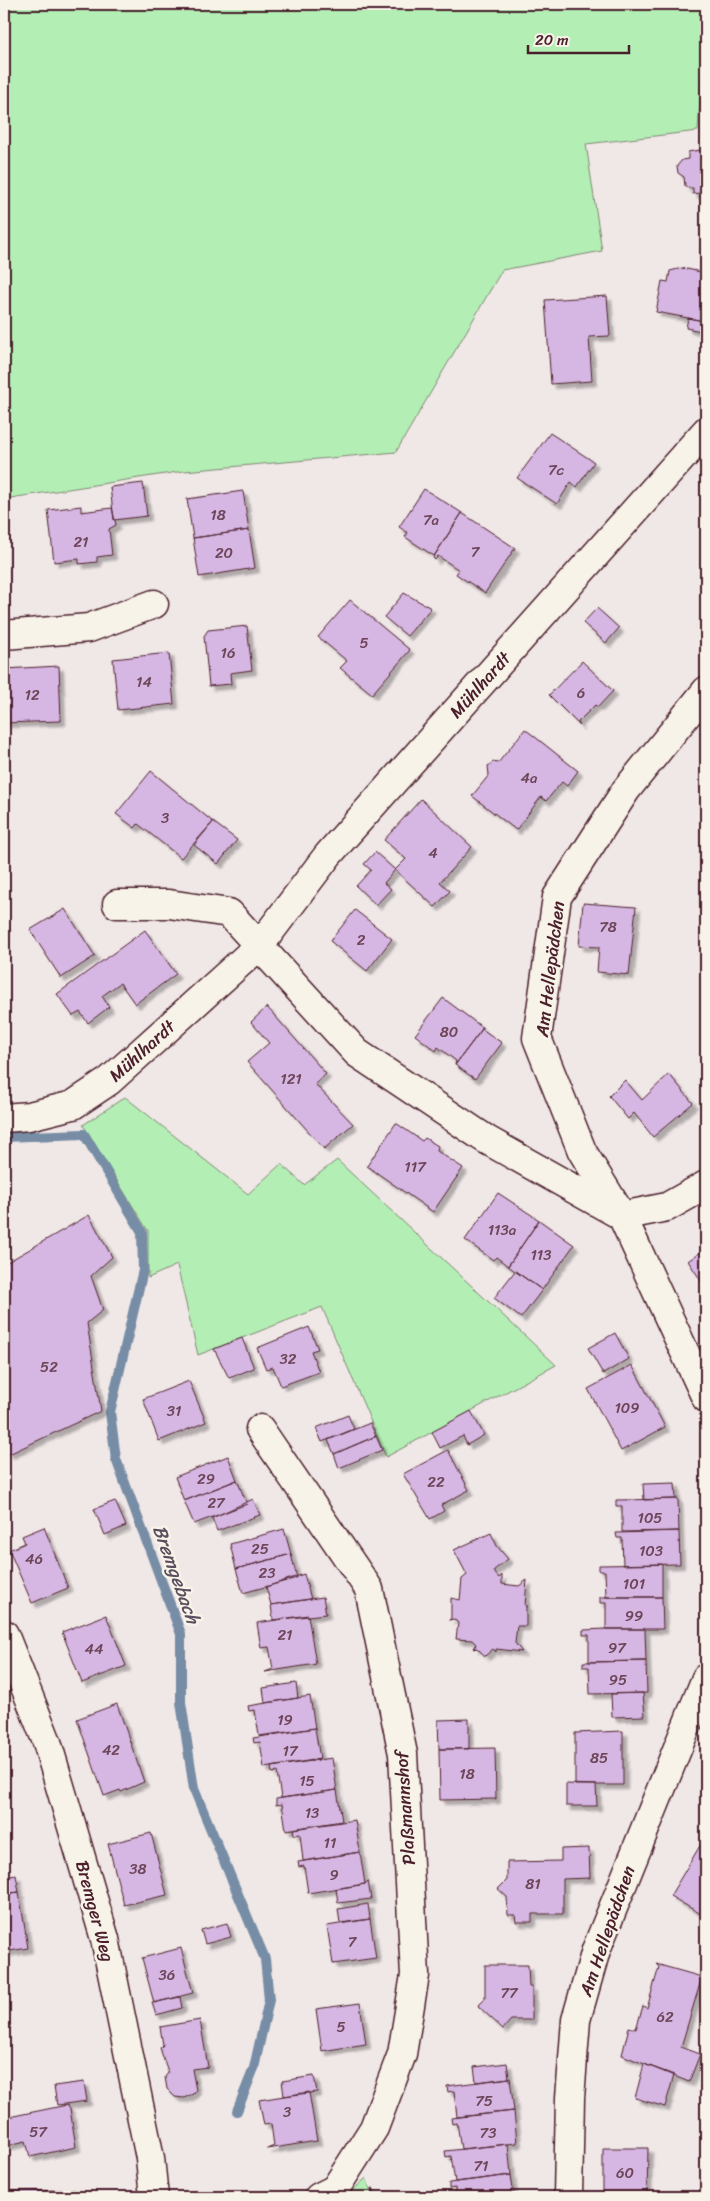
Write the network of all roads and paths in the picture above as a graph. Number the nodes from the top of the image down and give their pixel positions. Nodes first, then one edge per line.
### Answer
1 (706, 431) edge
2 (154, 604) dead end
3 (4, 635) edge
4 (706, 691) edge
5 (117, 904) dead end
6 (260, 945) junction
7 (4, 1118) edge
8 (706, 1185) edge
9 (622, 1216) junction
10 (706, 1398) edge
11 (260, 1430) dead end
12 (4, 1634) edge
13 (706, 1678) edge
14 (154, 2197) edge
15 (319, 2197) edge
16 (568, 2197) edge

1 - 6 street, Mühlhardt
2 - 3 street
4 - 9 street, Am Hellepädchen
5 - 6 street
6 - 7 street, Mühlhardt
6 - 9 street
8 - 9 street
9 - 10 street, Am Hellepädchen
11 - 15 street, Plaßmannshof
12 - 14 street, Bremger Weg
13 - 16 street, Am Hellepädchen

